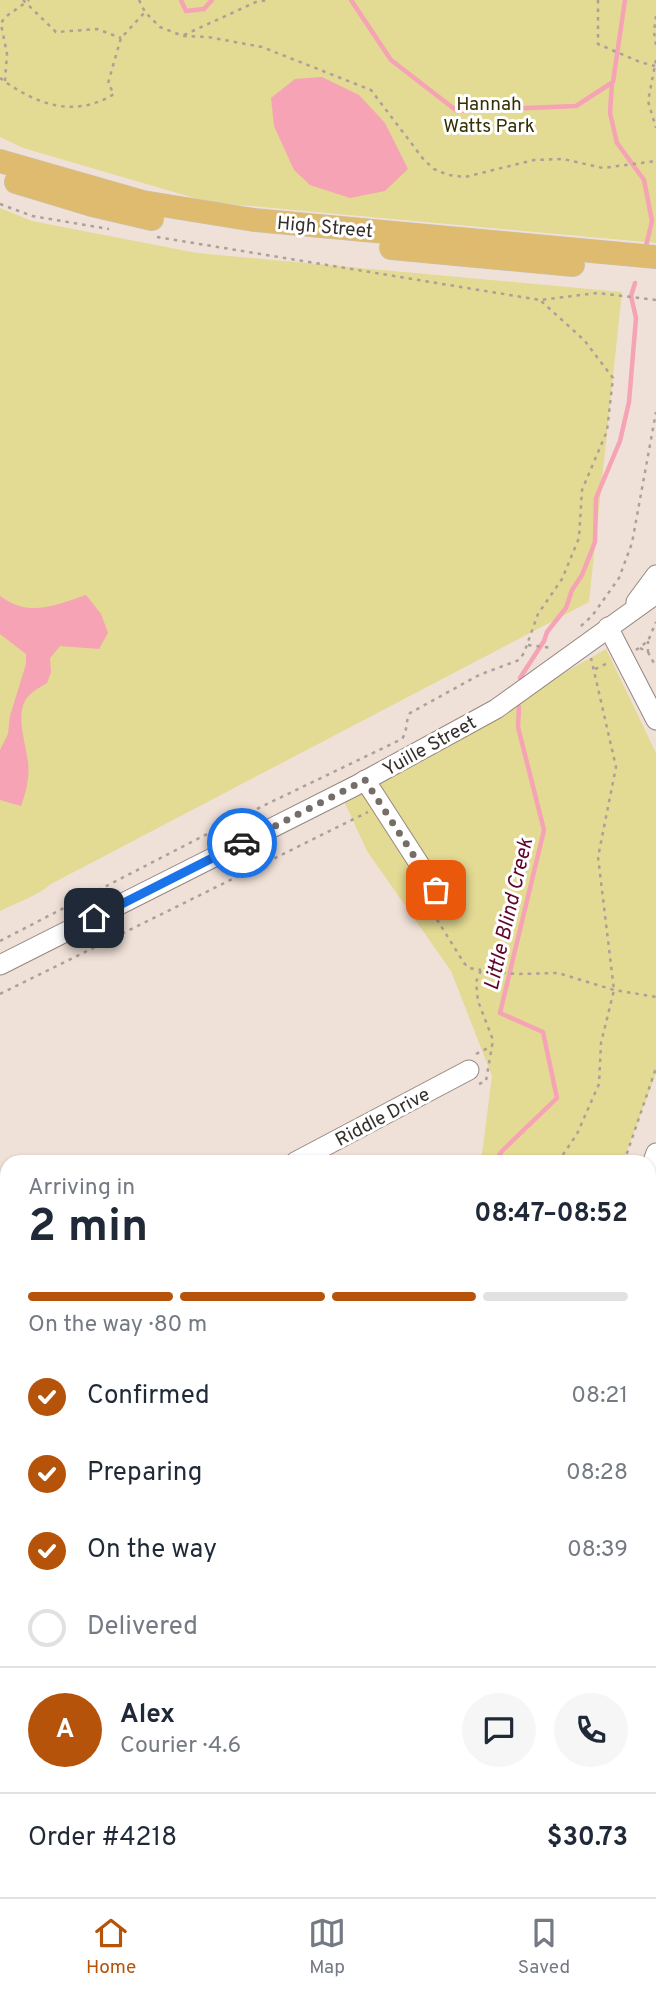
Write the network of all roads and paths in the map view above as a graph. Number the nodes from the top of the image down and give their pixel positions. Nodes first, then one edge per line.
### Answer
1 (139, 0) edge
2 (268, 0) edge
3 (598, 0) edge
4 (26, 1) edge
5 (145, 12) junction
6 (656, 16) edge
7 (183, 36) junction
8 (121, 38) junction
9 (656, 45) edge
10 (656, 60) edge
11 (655, 66) edge
12 (0, 78) edge
13 (5, 82) junction
14 (656, 128) edge
15 (0, 161) edge
16 (656, 161) edge
17 (0, 177) edge
18 (0, 204) edge
19 (114, 230) dead end
20 (156, 237) dead end
21 (656, 257) edge
22 (656, 272) edge
23 (540, 300) junction
24 (656, 300) edge
25 (656, 412) edge
26 (656, 575) edge
27 (656, 594) edge
28 (634, 610) junction
29 (592, 616) dead end
30 (656, 622) edge
31 (603, 631) junction
32 (648, 641) junction
33 (528, 645) junction
34 (550, 649) dead end
35 (632, 652) junction
36 (648, 652) junction
37 (656, 667) edge
38 (656, 720) edge
39 (365, 780) junction
40 (371, 810) dead end
41 (436, 890) dead end
42 (0, 942) edge
43 (0, 965) edge
44 (486, 970) dead end
45 (614, 990) junction
46 (0, 994) edge
47 (656, 997) edge
48 (656, 1068) edge
49 (469, 1070) dead end
50 (308, 1155) edge
51 (563, 1155) edge
52 (626, 1155) edge

1 - 5 path
2 - 7 path
3 - 11 path
4 - 8 path
4 - 13 path
5 - 7 path
5 - 8 path
6 - 9 path
7 - 16 path
8 - 13 path
10 - 11 path
11 - 14 path
12 - 13 path
15 - 21 main road, High Street
17 - 22 main road, High Street
18 - 19 path
20 - 23 path
23 - 24 path
23 - 33 path
25 - 29 path
26 - 28 street
27 - 28 street, Yuille Street
28 - 31 street, Yuille Street
30 - 32 path
31 - 35 street
31 - 39 street, Yuille Street
31 - 45 path
32 - 35 path
32 - 36 path
33 - 34 path
33 - 42 path
35 - 36 path
35 - 38 street
36 - 37 path
39 - 41 street
39 - 43 street, Yuille Street
40 - 46 path
44 - 45 path
45 - 47 path
45 - 51 path
48 - 52 path
49 - 50 street, Riddle Drive

